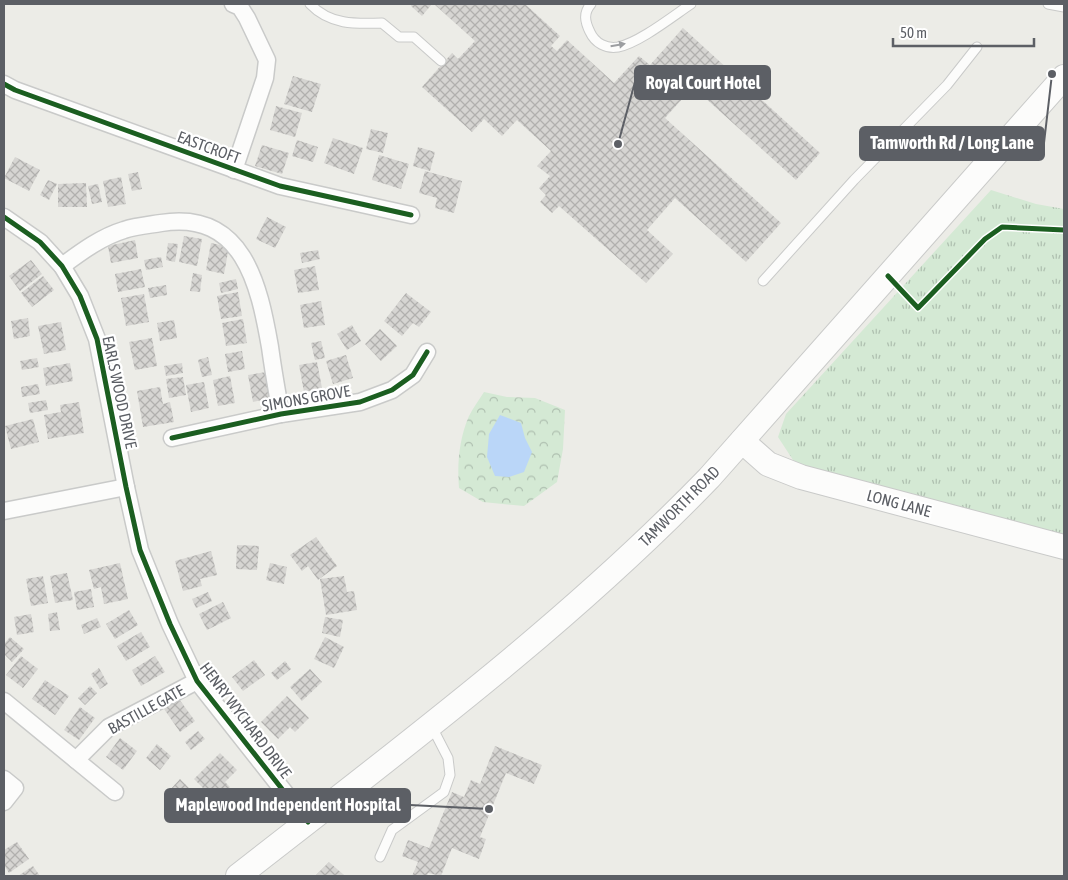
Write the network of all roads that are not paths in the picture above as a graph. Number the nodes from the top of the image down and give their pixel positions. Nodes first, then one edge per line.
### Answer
1 (233, 4) edge
2 (310, 4) edge
3 (591, 4) edge
4 (691, 4) edge
5 (1048, 4) edge
6 (1064, 7) edge
7 (977, 47) dead end
8 (441, 61) dead end
9 (1064, 77) edge
10 (4, 84) edge
11 (234, 170) junction
12 (411, 215) dead end
13 (4, 217) edge
14 (62, 266) junction
15 (763, 281) dead end
16 (427, 352) dead end
17 (280, 414) junction
18 (172, 438) dead end
19 (742, 441) junction
20 (126, 487) junction
21 (4, 511) edge
22 (1064, 547) edge
23 (197, 681) junction
24 (4, 701) edge
25 (431, 725) junction
26 (76, 760) junction
27 (9, 784) edge
28 (115, 792) dead end
29 (4, 802) edge
30 (308, 822) junction
31 (380, 857) dead end
32 (238, 876) edge

1 - 11 street
2 - 8 lane
3 -> 4 lane
5 - 6 lane
7 - 15 lane
9 - 19 main road, TAMWORTH ROAD
10 - 11 street, EASTCROFT
11 - 12 street, EASTCROFT
13 - 14 street, EARLS WOOD DRIVE
14 - 17 street, SIMONS GROVE
14 - 20 street, EARLS WOOD DRIVE
16 - 17 street, SIMONS GROVE
17 - 18 street, SIMONS GROVE
19 - 22 main road, LONG LANE
19 - 25 main road, TAMWORTH ROAD
20 - 21 street
20 - 23 street, HENRY WYCHARD DRIVE
23 - 26 street, BASTILLE GATE
23 - 30 street, HENRY WYCHARD DRIVE
24 - 26 street
25 - 30 main road, TAMWORTH ROAD
25 - 31 lane
26 - 28 street
27 - 29 street
30 - 32 main road, TAMWORTH ROAD

